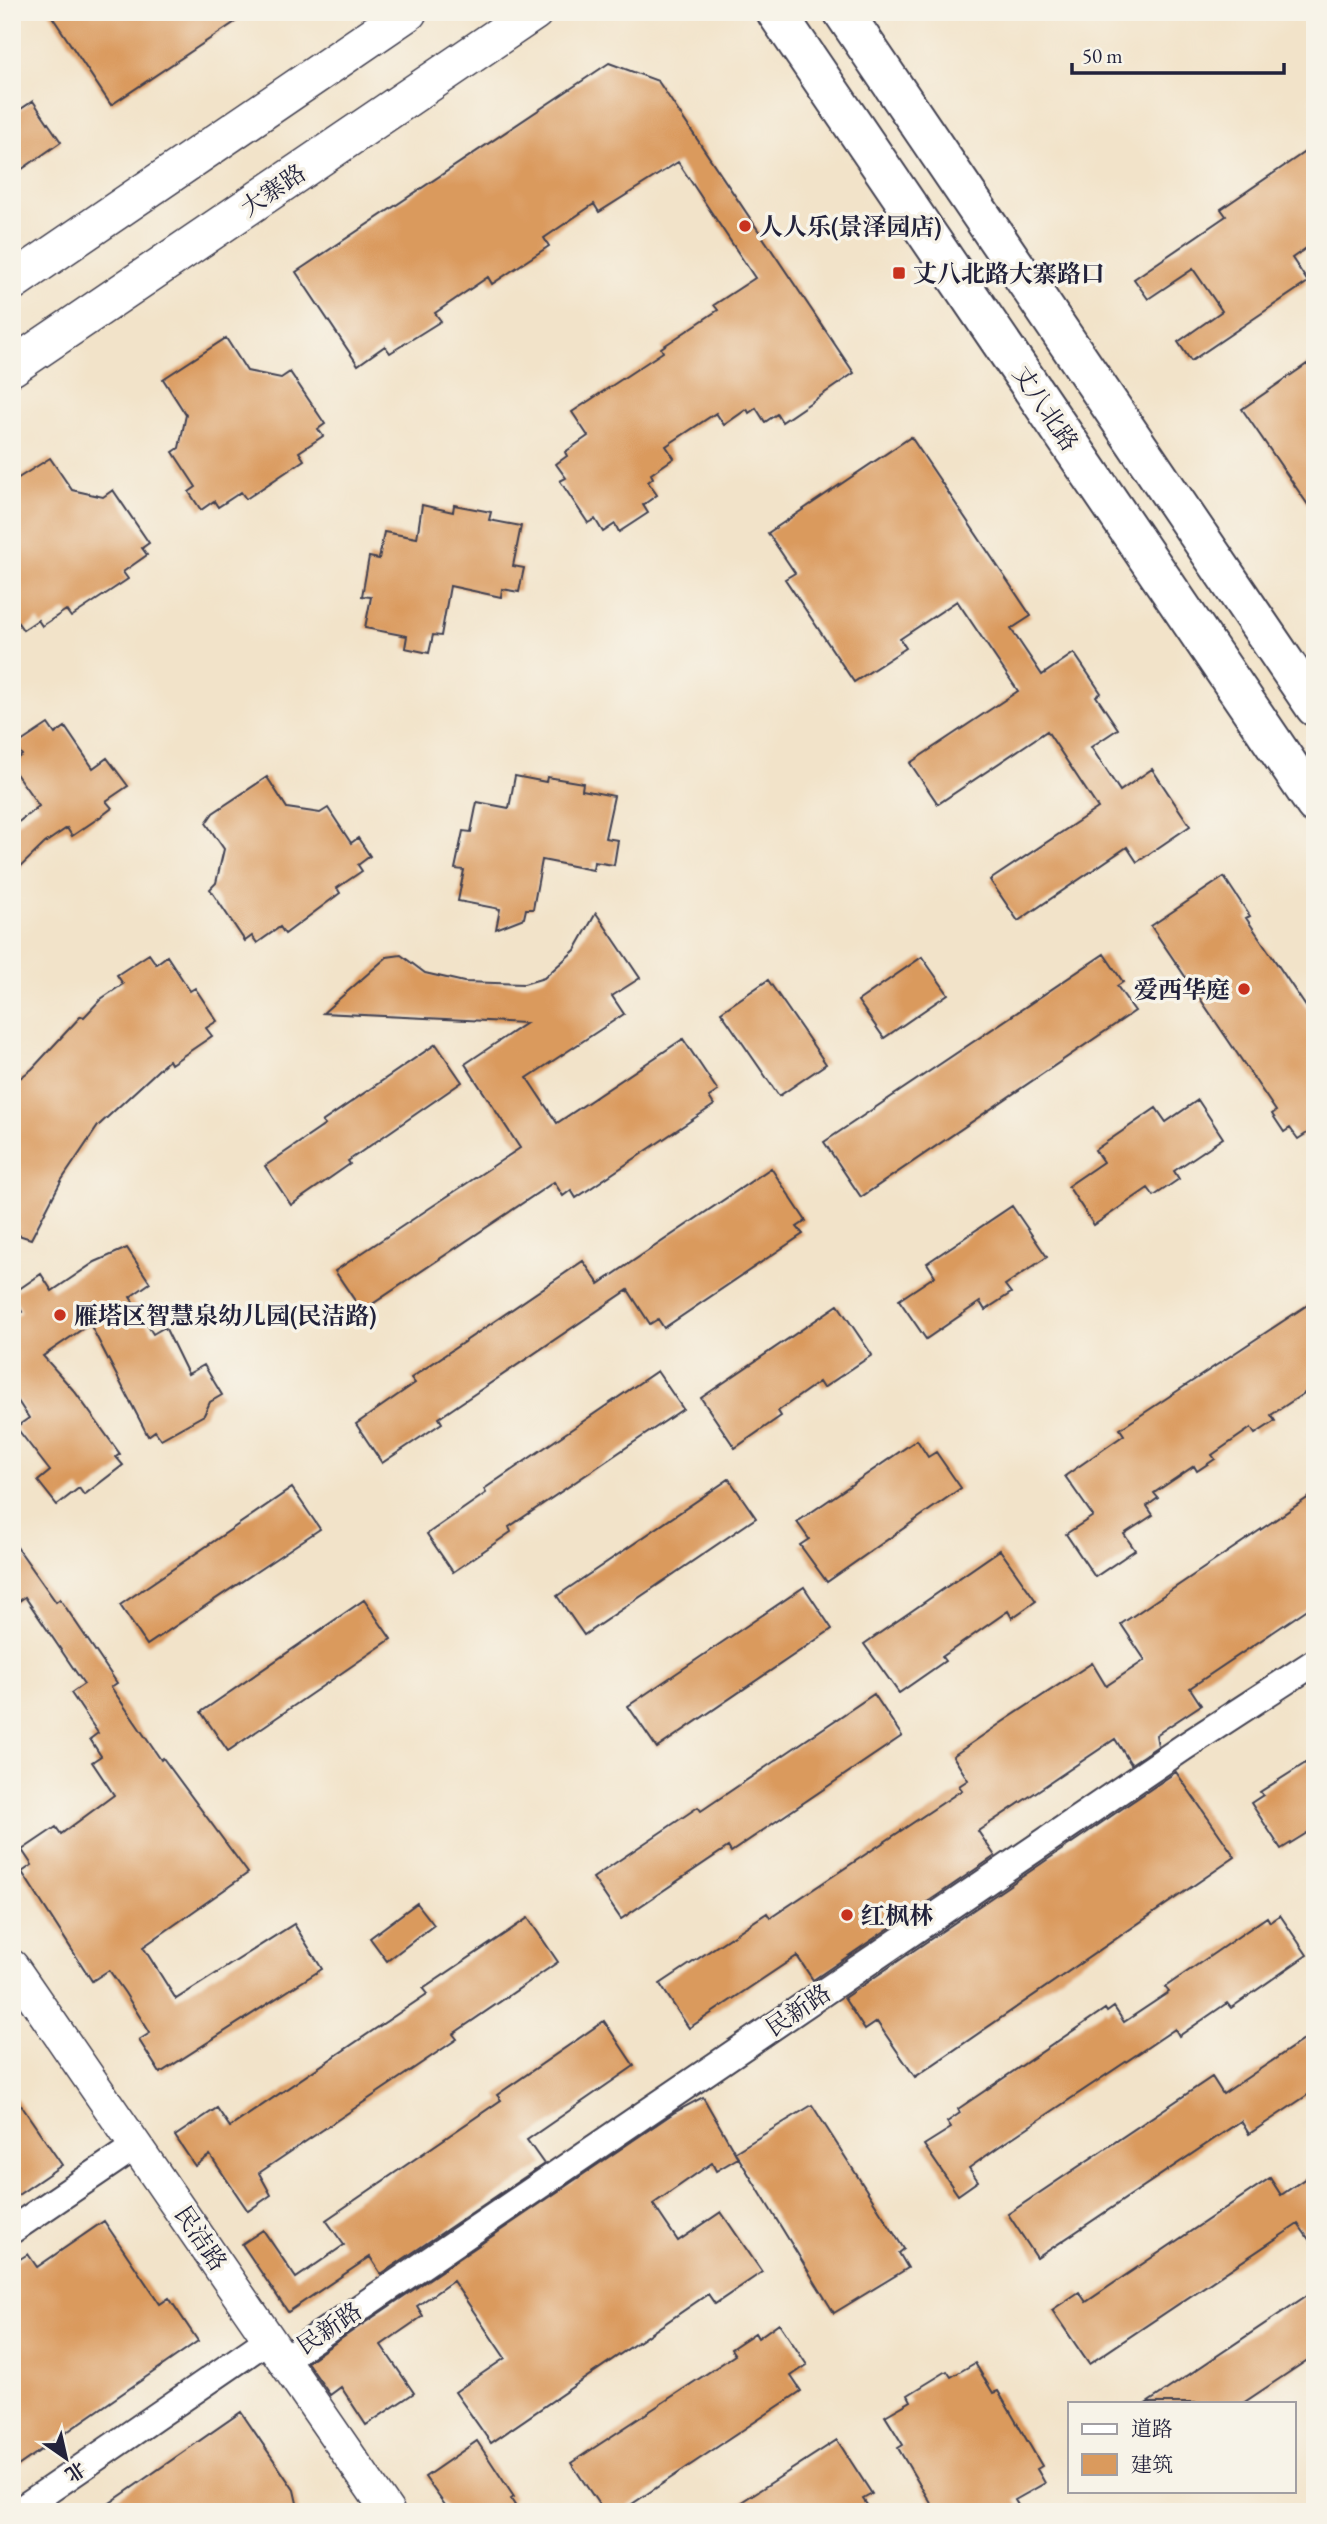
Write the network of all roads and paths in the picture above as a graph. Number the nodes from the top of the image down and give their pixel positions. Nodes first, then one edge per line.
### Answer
1 (408, 12) edge
2 (534, 12) edge
3 (776, 12) edge
4 (843, 12) edge
5 (12, 282) edge
6 (12, 367) edge
7 (1315, 707) edge
8 (1315, 804) edge
9 (1315, 1662) edge
10 (12, 1966) edge
11 (137, 2145) junction
12 (12, 2230) edge
13 (276, 2349) junction
14 (16, 2512) edge
15 (388, 2512) edge

1 - 5 main road
2 - 6 main road, 大寨路
3 - 8 main road, 丈八北路
4 - 7 main road
9 - 13 street, 民新路
10 - 11 street, 民洁路
11 - 12 street
11 - 13 street, 民洁路
13 - 14 street, 民新路
13 - 15 street, 民洁路

